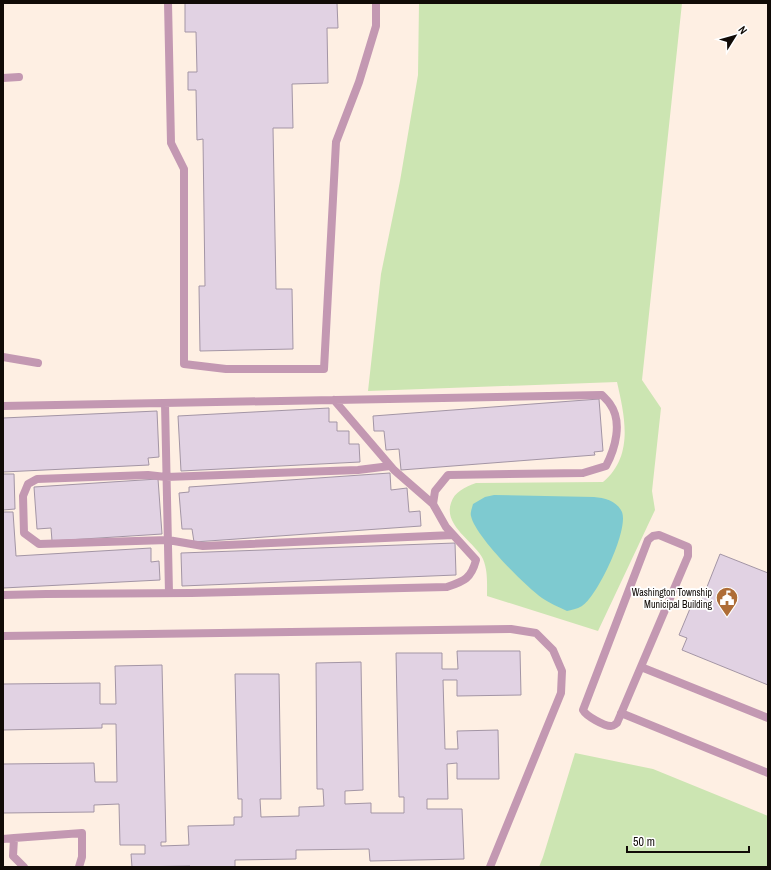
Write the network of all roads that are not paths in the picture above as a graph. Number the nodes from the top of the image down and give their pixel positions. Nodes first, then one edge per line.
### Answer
1 (168, 3) edge
2 (376, 3) edge
3 (19, 77) dead end
4 (3, 78) edge
5 (3, 357) edge
6 (38, 363) dead end
7 (334, 400) junction
8 (165, 403) junction
9 (3, 406) edge
10 (390, 466) junction
11 (166, 477) junction
12 (433, 504) junction
13 (453, 535) junction
14 (168, 540) junction
15 (169, 593) junction
16 (3, 595) edge
17 (3, 636) edge
18 (641, 667) junction
19 (621, 713) junction
20 (768, 718) edge
21 (768, 773) edge
22 (14, 838) junction
23 (3, 839) edge
24 (24, 867) edge
25 (79, 867) edge
26 (490, 867) edge

1 - 2 lane
3 - 4 lane
5 - 6 lane
7 - 8 lane
7 - 10 lane
7 - 12 lane
8 - 9 lane
8 - 11 lane
10 - 11 lane
10 - 12 lane
11 - 14 lane
11 - 14 lane
12 - 13 lane
13 - 14 lane
13 - 15 lane
14 - 15 lane
15 - 16 lane
17 - 26 lane
18 - 19 lane
18 - 19 lane
18 - 20 lane
19 - 21 lane
22 - 23 lane
22 - 24 lane
22 - 25 lane

